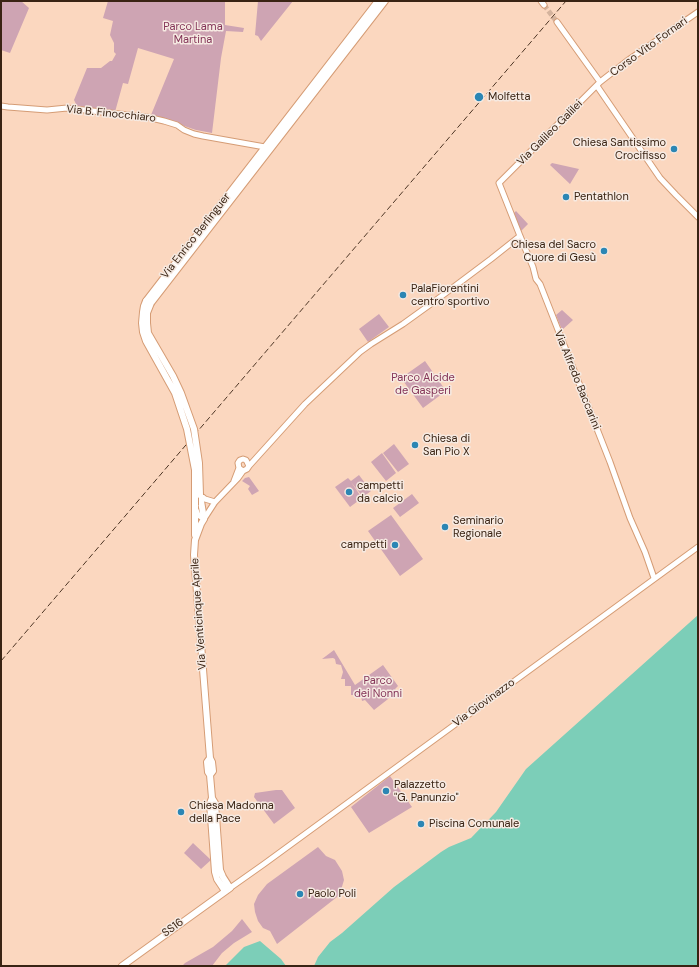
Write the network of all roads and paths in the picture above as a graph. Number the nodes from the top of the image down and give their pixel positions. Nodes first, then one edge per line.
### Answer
1 (378, 1) edge
2 (385, 1) edge
3 (698, 12) edge
4 (557, 22) tunnel mouth
5 (598, 84) junction
6 (1, 106) edge
7 (272, 146) junction
8 (263, 147) junction
9 (499, 183) joint
10 (698, 217) edge
11 (520, 236) junction
12 (149, 302) junction
13 (256, 457) junction
14 (246, 460) junction
15 (249, 466) junction
16 (241, 470) junction
17 (200, 495) junction
18 (215, 502) junction
19 (195, 505) junction
20 (204, 519) junction
21 (195, 540) junction
22 (698, 547) edge
23 (654, 579) junction
24 (228, 889) junction
25 (122, 966) edge

1 - 8 main road, Via Enrico Berlinguer
2 - 7 main road, Via Enrico Berlinguer
3 - 5 street, Corso Vito Fornari
4 - 5 street
5 - 9 street, Via Galileo Galilei
5 - 10 street
6 - 8 street, Via B. Finocchiaro
7 - 8 street, Via B. Finocchiaro
7 - 12 main road, Via Enrico Berlinguer
8 - 12 main road, Via Enrico Berlinguer
9 - 11 street, Via Alfredo Baccarini
11 - 13 street
11 - 23 street, Via Alfredo Baccarini
12 - 17 main road, Via Enrico Berlinguer, bridge
12 - 19 main road, Via Enrico Berlinguer, bridge
13 - 14 street
13 - 15 street
14 - 15 street
14 - 16 street
15 - 16 street
16 - 18 street, Via Venticinque Aprile
17 - 18 street
17 - 20 main road, Via Enrico Berlinguer
18 - 20 street, Via Venticinque Aprile
19 - 20 street
19 - 21 main road, Via Enrico Berlinguer
20 - 21 main road, Via Venticinque Aprile
21 - 24 main road, Via Venticinque Aprile
22 - 23 street, Via Giovinazzo
23 - 24 street, Via Giovinazzo
24 - 25 main road, SS16

